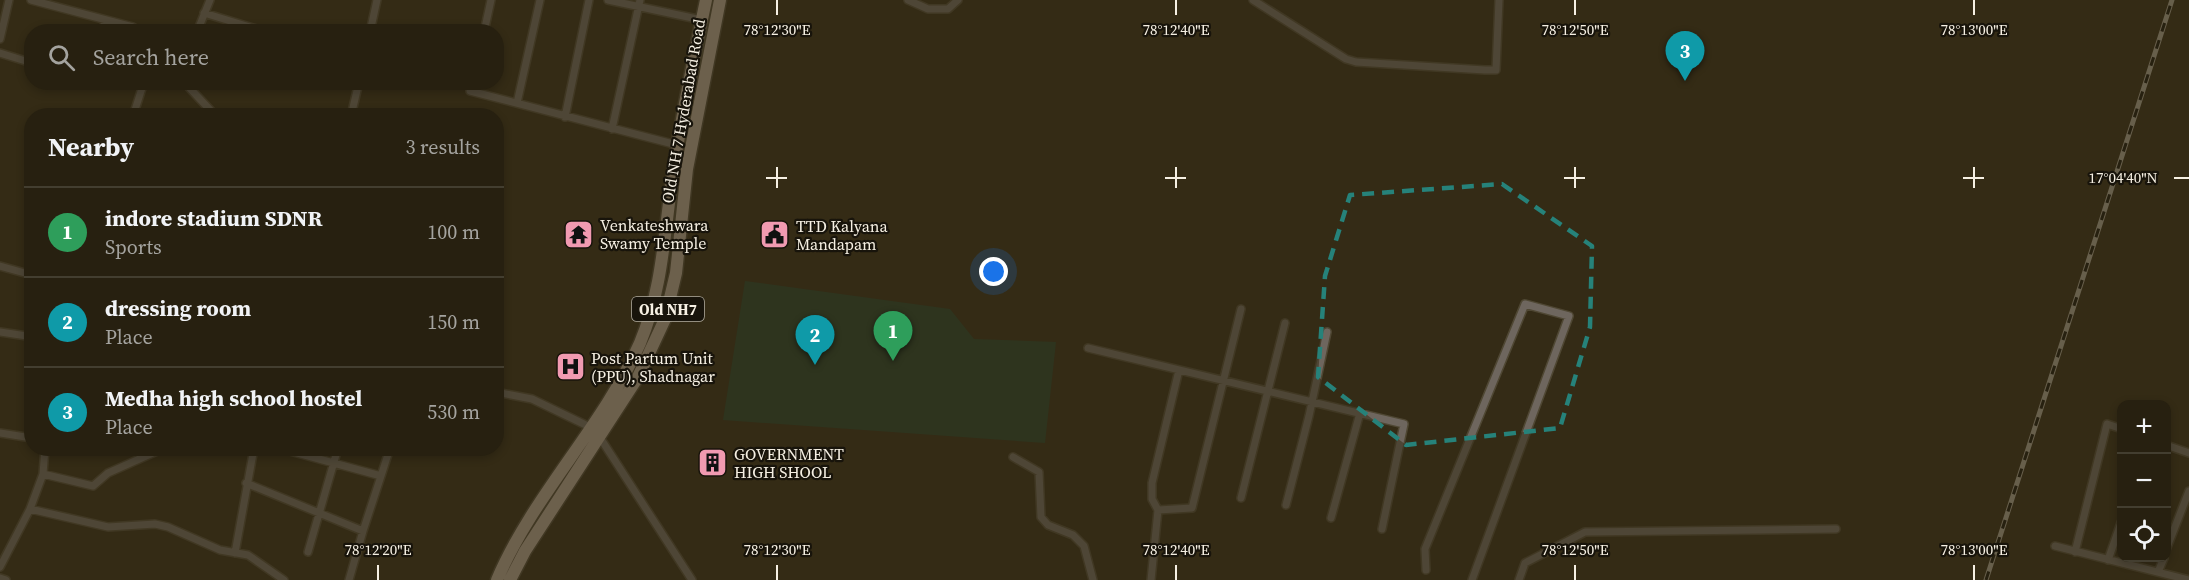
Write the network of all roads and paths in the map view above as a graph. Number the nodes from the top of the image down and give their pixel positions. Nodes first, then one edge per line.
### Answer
1 (9, 0) edge
2 (31, 0) edge
3 (210, 0) edge
4 (377, 0) edge
5 (491, 0) edge
6 (540, 0) edge
7 (589, 0) edge
8 (608, 0) edge
9 (706, 0) edge
10 (720, 0) edge
11 (908, 0) edge
12 (958, 0) edge
13 (1253, 0) edge
14 (1499, 0) edge
15 (640, 3) edge
16 (204, 14) junction
17 (105, 20) junction
18 (702, 20) junction
19 (104, 24) edge
20 (121, 24) edge
21 (200, 24) edge
22 (239, 24) edge
23 (372, 24) edge
24 (486, 24) edge
25 (0, 39) edge
26 (0, 53) edge
27 (24, 60) edge
28 (141, 90) edge
29 (191, 90) edge
30 (357, 90) edge
31 (470, 90) edge
32 (517, 103) junction
33 (136, 108) edge
34 (208, 108) edge
35 (353, 108) edge
36 (565, 117) junction
37 (612, 129) junction
38 (677, 145) junction
39 (0, 266) edge
40 (24, 272) edge
41 (1242, 309) dead end
42 (1285, 323) dead end
43 (0, 332) edge
44 (1327, 332) dead end
45 (24, 336) edge
46 (1088, 348) dead end
47 (1179, 370) junction
48 (1224, 381) junction
49 (1268, 391) junction
50 (504, 394) edge
51 (1312, 402) junction
52 (1360, 413) junction
53 (591, 426) junction
54 (2117, 428) edge
55 (0, 433) edge
56 (24, 437) edge
57 (600, 437) junction
58 (2171, 447) edge
59 (2189, 453) edge
60 (44, 456) edge
61 (146, 456) edge
62 (252, 456) edge
63 (308, 456) edge
64 (336, 456) edge
65 (387, 456) edge
66 (1013, 457) dead end
67 (334, 463) junction
68 (43, 474) junction
69 (381, 476) junction
70 (246, 483) junction
71 (2189, 491) edge
72 (1241, 498) dead end
73 (1286, 505) dead end
74 (30, 509) junction
75 (1158, 510) junction
76 (320, 513) junction
77 (1331, 518) dead end
78 (1382, 529) dead end
79 (1836, 529) dead end
80 (363, 531) junction
81 (2117, 532) edge
82 (2171, 537) edge
83 (2055, 546) dead end
84 (308, 552) dead end
85 (2075, 552) junction
86 (235, 553) junction
87 (2108, 560) junction
88 (2162, 562) edge
89 (0, 567) edge
90 (1426, 570) dead end
91 (2158, 572) junction
92 (0, 578) edge
93 (276, 578) edge
94 (6, 580) edge
95 (284, 580) edge
96 (349, 580) edge
97 (497, 580) edge
98 (510, 580) edge
99 (692, 580) edge
100 (1093, 580) edge
101 (1151, 580) edge
102 (1472, 580) edge
103 (1519, 580) edge
104 (2189, 580) edge

1 - 25 street
2 - 17 street
3 - 16 street
4 - 23 street
5 - 24 street
6 - 32 street
7 - 36 street
8 - 15 street
9 - 18 main road, Old NH 7 Hyderabad Road / Old NH7
10 - 57 main road, Old NH 7 Hyderabad Road / Old NH7
11 - 12 street
13 - 14 street
15 - 18 street
15 - 37 street
16 - 21 street
16 - 22 street
17 - 19 street
17 - 20 street
18 - 38 main road, Old NH 7 Hyderabad Road / Old NH7
26 - 27 street
28 - 33 street
29 - 34 street
30 - 35 street
31 - 32 street
32 - 36 street
36 - 37 street
37 - 38 street
38 - 53 main road, Old NH 7 Hyderabad Road / Old NH7
39 - 40 street
41 - 48 street
42 - 49 street
43 - 45 street
44 - 51 street
46 - 47 street
47 - 48 street
47 - 75 street
48 - 49 street
48 - 75 street
49 - 51 street
49 - 72 street
50 - 53 street
51 - 52 street
51 - 73 street
52 - 77 street
52 - 78 street
53 - 57 street
53 - 97 main road, Old NH 7 Hyderabad Road / Old NH7
54 - 85 street
55 - 56 street
57 - 98 main road, Old NH 7 Hyderabad Road / Old NH7
57 - 99 street
58 - 59 street
60 - 68 street
61 - 68 street
62 - 70 street
63 - 67 street
64 - 67 street
65 - 69 street
66 - 100 street
67 - 69 street
67 - 76 street
68 - 74 street
69 - 80 street
70 - 76 street
70 - 86 street
71 - 82 street
74 - 86 street
74 - 89 street
75 - 101 street
76 - 80 street
76 - 84 street
79 - 103 street
80 - 96 street
81 - 87 street
83 - 85 street
85 - 87 street
86 - 93 street
87 - 91 street
88 - 91 street
90 - 102 street
91 - 104 street
92 - 94 street
93 - 95 street

